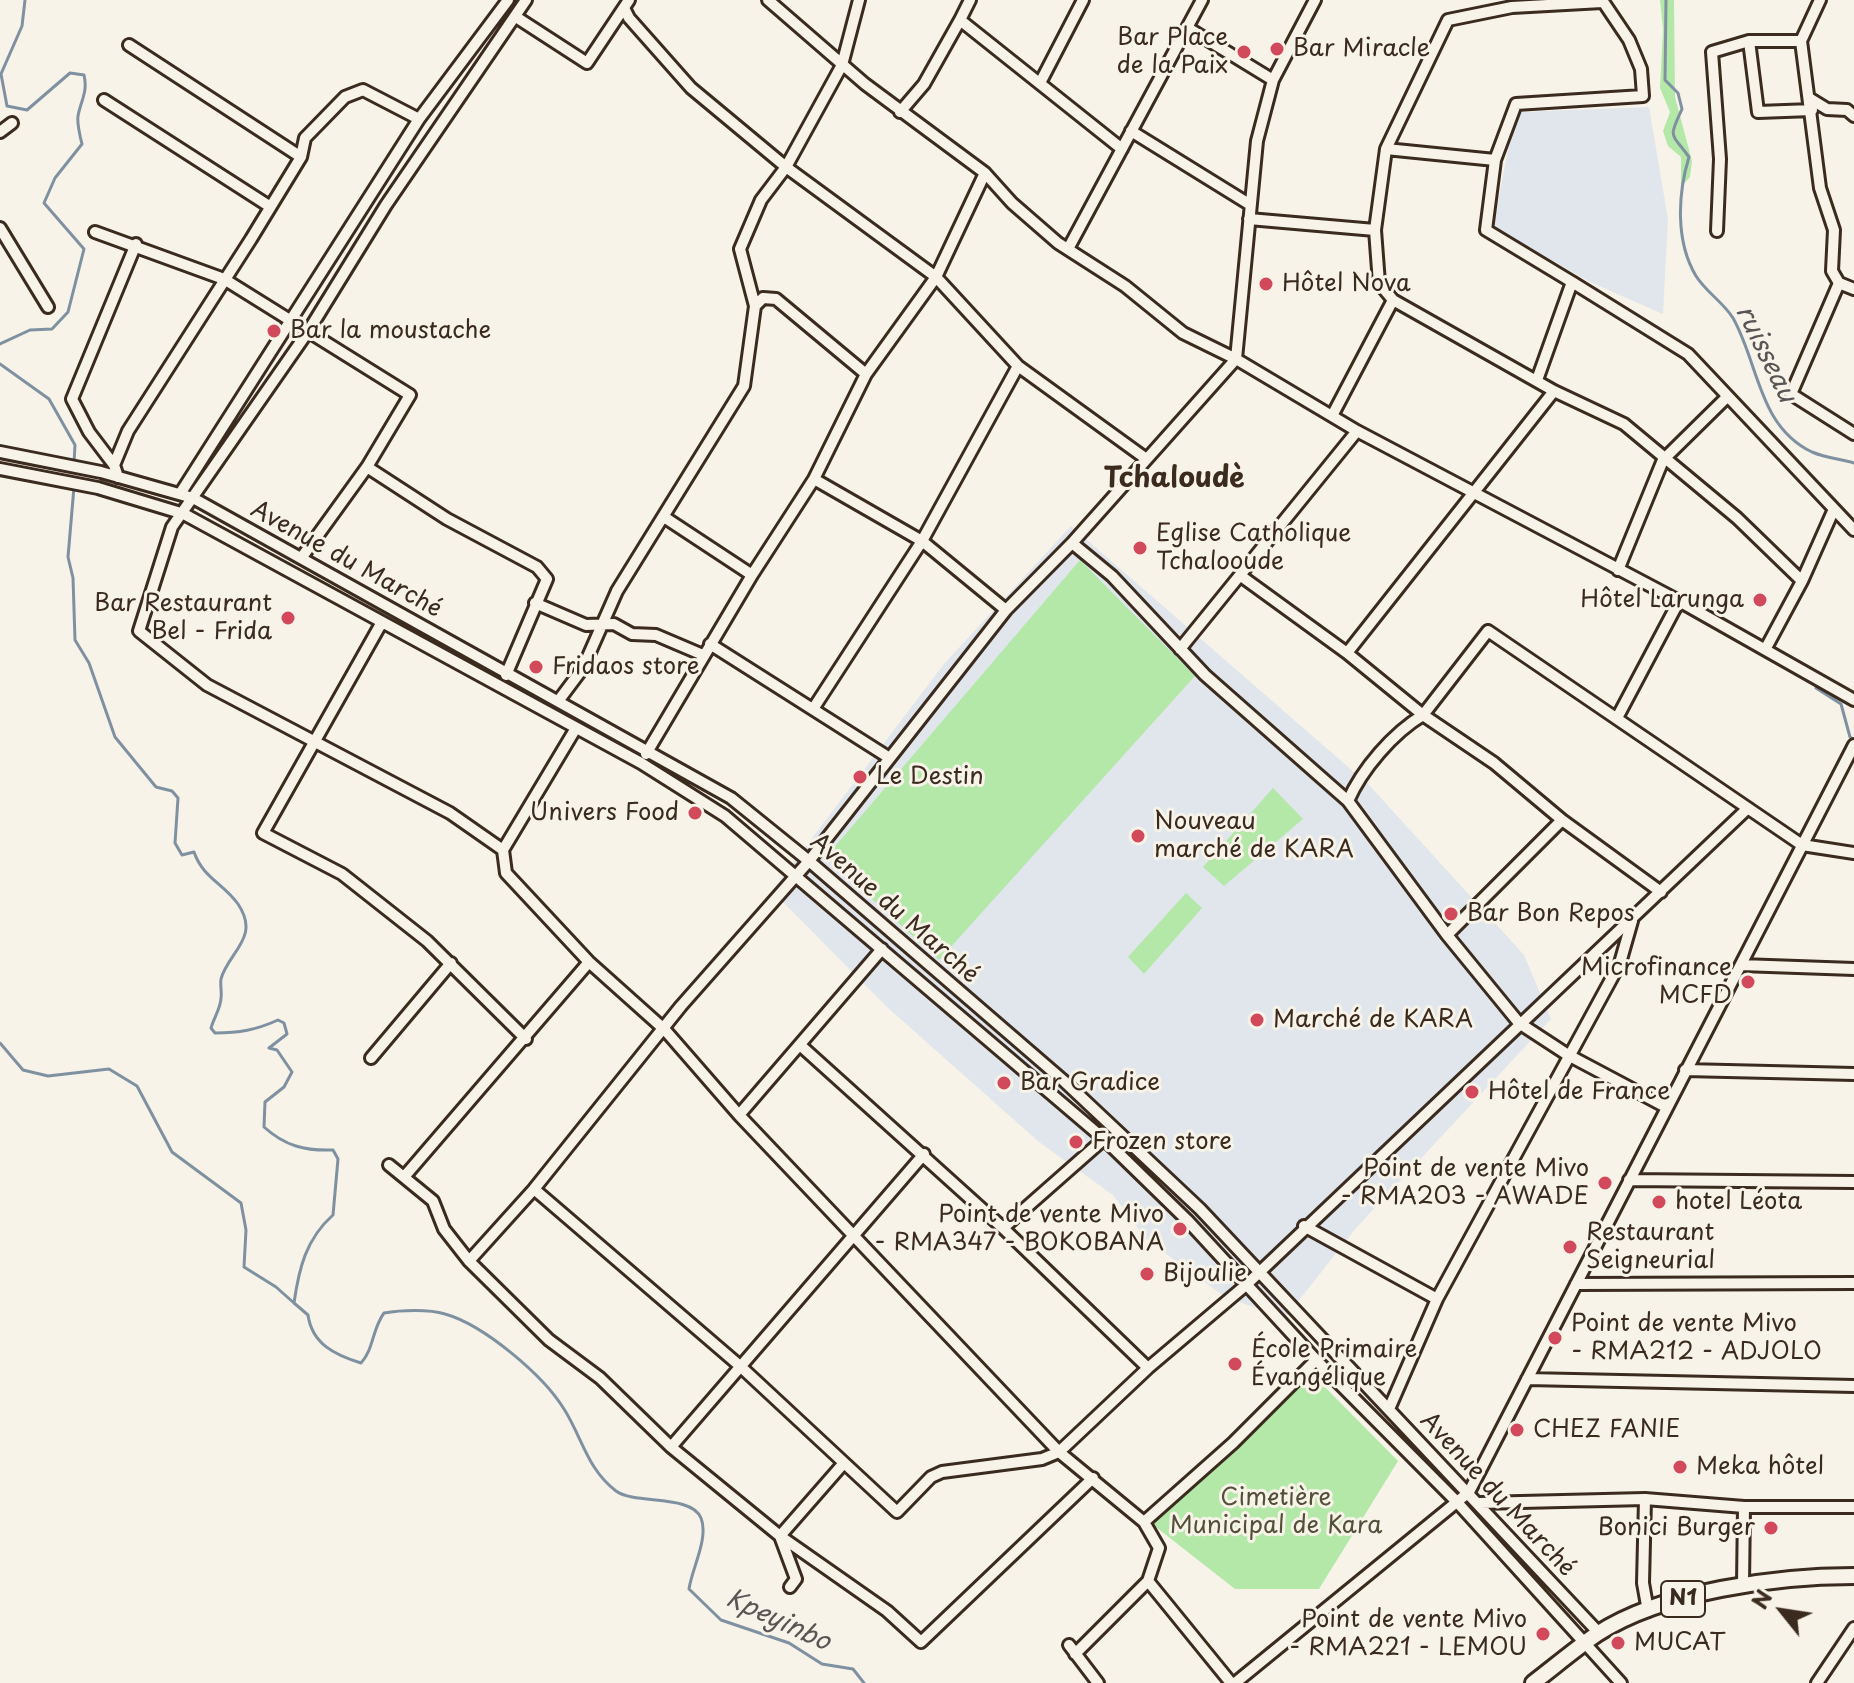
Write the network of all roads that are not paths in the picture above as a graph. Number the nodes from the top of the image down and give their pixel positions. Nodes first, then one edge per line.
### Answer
1 (508, 0) edge
2 (526, 0) edge
3 (768, 0) edge
4 (859, 0) edge
5 (970, 0) edge
6 (1083, 0) edge
7 (1202, 0) edge
8 (1315, 0) edge
9 (1820, 0) edge
10 (1602, 1) edge
11 (626, 4) edge
12 (516, 17) junction
13 (960, 20) junction
14 (1188, 28) junction
15 (1749, 41) junction
16 (1801, 41) junction
17 (129, 45) dead end
18 (842, 65) junction
19 (1273, 80) junction
20 (1040, 83) junction
21 (1809, 98) junction
22 (104, 100) dead end
23 (1812, 110) junction
24 (900, 112) junction
25 (1854, 116) edge
26 (419, 119) junction
27 (12, 123) dead end
28 (1131, 131) junction
29 (0, 132) edge
30 (1122, 149) junction
31 (1386, 149) junction
32 (301, 157) junction
33 (1495, 160) junction
34 (786, 167) junction
35 (985, 173) junction
36 (1249, 204) junction
37 (269, 206) junction
38 (1249, 219) junction
39 (0, 228) edge
40 (1375, 230) junction
41 (1717, 231) dead end
42 (95, 232) dead end
43 (3, 240) edge
44 (136, 244) junction
45 (1068, 249) junction
46 (936, 277) junction
47 (224, 279) junction
48 (1572, 282) junction
49 (1839, 283) junction
50 (1854, 289) edge
51 (1393, 300) junction
52 (755, 306) junction
53 (48, 307) dead end
54 (293, 320) junction
55 (309, 330) junction
56 (1236, 359) junction
57 (1018, 366) junction
58 (866, 374) junction
59 (1537, 380) junction
60 (1554, 391) junction
61 (1727, 397) junction
62 (1333, 414) junction
63 (1357, 431) junction
64 (1854, 434) edge
65 (0, 452) edge
66 (1145, 458) junction
67 (1663, 460) junction
68 (114, 465) junction
69 (367, 467) junction
70 (0, 469) edge
71 (118, 477) junction
72 (814, 479) junction
73 (180, 494) junction
74 (1473, 495) junction
75 (193, 498) junction
76 (1834, 509) junction
77 (184, 514) junction
78 (664, 517) junction
79 (1854, 530) edge
80 (922, 541) junction
81 (1072, 543) junction
82 (302, 557) junction
83 (1618, 570) junction
84 (752, 575) junction
85 (1241, 576) junction
86 (1802, 581) junction
87 (1679, 601) junction
88 (535, 603) junction
89 (1006, 610) junction
90 (382, 622) junction
91 (600, 626) junction
92 (710, 644) junction
93 (1766, 648) junction
94 (1180, 649) junction
95 (1347, 653) junction
96 (703, 655) junction
97 (508, 672) junction
98 (500, 686) junction
99 (559, 700) junction
100 (1854, 700) edge
101 (813, 709) junction
102 (1423, 715) junction
103 (1617, 718) junction
104 (576, 728) junction
105 (312, 743) junction
106 (1854, 745) edge
107 (649, 750) junction
108 (888, 757) junction
109 (1851, 758) edge
110 (641, 763) junction
111 (1348, 801) junction
112 (1748, 808) junction
113 (1562, 820) junction
114 (1802, 845) junction
115 (503, 850) junction
116 (1854, 853) edge
117 (809, 861) junction
118 (798, 875) junction
119 (1661, 892) junction
120 (1633, 919) junction
121 (1447, 935) junction
122 (882, 949) junction
123 (589, 962) junction
124 (451, 963) junction
125 (1741, 965) junction
126 (1854, 969) edge
127 (1519, 1023) junction
128 (665, 1030) junction
129 (526, 1039) junction
130 (800, 1045) junction
131 (1568, 1055) junction
132 (371, 1058) dead end
133 (1685, 1070) junction
134 (1854, 1074) edge
135 (1065, 1082) junction
136 (1052, 1096) junction
137 (1666, 1107) junction
138 (739, 1115) junction
139 (1104, 1139) junction
140 (924, 1154) junction
141 (389, 1165) dead end
142 (404, 1177) junction
143 (1629, 1180) junction
144 (1854, 1182) edge
145 (534, 1189) junction
146 (1200, 1209) junction
147 (1187, 1220) junction
148 (1304, 1226) junction
149 (1003, 1228) junction
150 (855, 1234) junction
151 (469, 1261) junction
152 (1258, 1273) junction
153 (1854, 1283) edge
154 (1576, 1284) junction
155 (1246, 1285) junction
156 (1437, 1299) junction
157 (1316, 1360) junction
158 (740, 1366) junction
159 (1148, 1368) junction
160 (1527, 1379) junction
161 (1854, 1386) edge
162 (1389, 1409) junction
163 (671, 1447) junction
164 (1059, 1452) junction
165 (843, 1464) junction
166 (1093, 1478) junction
167 (1469, 1492) junction
168 (1645, 1499) junction
169 (1456, 1501) junction
170 (1480, 1503) junction
171 (1744, 1507) junction
172 (1854, 1507) edge
173 (1144, 1522) junction
174 (780, 1536) junction
175 (1854, 1576) edge
176 (1148, 1581) junction
177 (1743, 1584) junction
178 (790, 1587) dead end
179 (1648, 1611) junction
180 (1854, 1628) edge
181 (1599, 1633) junction
182 (1584, 1645) junction
183 (1098, 1683) edge
184 (1233, 1683) edge
185 (1533, 1683) edge
186 (1621, 1683) edge
187 (1817, 1683) edge

1 - 26 street
2 - 12 street
3 - 18 street
4 - 18 street
5 - 13 street
6 - 20 street
7 - 14 street
8 - 19 street
9 - 16 street
10 - 31 street
10 - 33 street
11 - 12 street
11 - 34 street
12 - 55 street
13 - 20 street
13 - 24 street
14 - 19 street
14 - 28 street
15 - 16 street
15 - 23 street
15 - 41 street
16 - 21 street
17 - 32 street
18 - 24 street
18 - 34 street
19 - 36 street
20 - 30 street
21 - 23 street
21 - 25 street
22 - 37 street
23 - 49 street
24 - 35 street
26 - 32 street
26 - 54 street
27 - 29 street
28 - 30 street
28 - 36 street
30 - 45 street
31 - 33 street
31 - 40 street
32 - 37 street
33 - 48 street
34 - 46 street
34 - 52 street
35 - 45 street
35 - 46 street
36 - 38 street
37 - 47 street
38 - 40 street
38 - 56 street
39 - 43 street
40 - 51 street
42 - 44 street
43 - 53 street
44 - 47 street
44 - 68 street
45 - 56 street
46 - 57 street
46 - 58 street
47 - 54 street
47 - 68 street
48 - 59 street
48 - 61 street
49 - 50 street
49 - 64 street
51 - 59 street
51 - 62 street
52 - 58 street
52 - 78 street
54 - 55 street
54 - 73 street
55 - 69 street
55 - 75 street
56 - 62 street
56 - 66 street
57 - 66 street
57 - 80 street
58 - 72 street
59 - 60 street
60 - 67 street
60 - 74 street
61 - 67 street
61 - 76 street
62 - 63 street
63 - 74 street
63 - 85 street
65 - 71 street, Avenue du Marché
66 - 81 street
67 - 83 street
67 - 86 street
68 - 71 street
69 - 82 street
69 - 88 street
70 - 77 street, Avenue du Marché
71 - 73 street, Avenue du Marché
72 - 80 street
72 - 84 street
73 - 75 street, Avenue du Marché
74 - 83 street
74 - 95 street
75 - 77 street
75 - 82 street, Avenue du Marché
76 - 79 street
76 - 86 street
77 - 90 street, Avenue du Marché
77 - 105 street
78 - 84 street
78 - 91 street
80 - 89 street
80 - 101 street
81 - 89 street
81 - 94 street
82 - 97 street, Avenue du Marché
83 - 87 street
84 - 92 street
85 - 94 street
85 - 95 street
86 - 93 street
87 - 93 street
87 - 103 street
88 - 91 street
88 - 97 street
89 - 108 street
90 - 98 street, Avenue du Marché
90 - 105 street
91 - 96 street
91 - 99 street
92 - 96 street
92 - 101 street
93 - 100 street
94 - 111 street
95 - 102 street
96 - 107 street
97 - 98 street
97 - 99 street, Avenue du Marché
98 - 104 street, Avenue du Marché
99 - 107 street, Avenue du Marché
101 - 108 street
102 - 103 street
102 - 111 street
102 - 113 street
103 - 112 street
104 - 110 street, Avenue du Marché
104 - 115 street
105 - 115 street
105 - 124 street
106 - 109 street
107 - 110 street
107 - 117 street, Avenue du Marché
108 - 117 street
109 - 114 street
110 - 118 street, Avenue du Marché
111 - 121 street
112 - 114 street
112 - 119 street
113 - 119 street
113 - 121 street
114 - 116 street
114 - 125 street
115 - 123 street
117 - 118 street
117 - 135 street, Avenue du Marché
118 - 122 street, Avenue du Marché
118 - 128 street
119 - 120 street
120 - 127 street
120 - 131 street
121 - 127 street
122 - 130 street
122 - 136 street, Avenue du Marché
123 - 128 street
123 - 129 street
124 - 129 street
124 - 132 street
125 - 126 street
125 - 133 street
127 - 131 street
127 - 148 street
128 - 138 street
128 - 145 street
129 - 142 street
130 - 138 street
130 - 140 street
131 - 137 street
131 - 156 street
133 - 134 street
133 - 137 street
135 - 136 street
135 - 146 street, Avenue du Marché
136 - 139 street, Avenue du Marché
137 - 143 street
138 - 150 street
139 - 147 street, Avenue du Marché
139 - 149 street
140 - 149 street
140 - 150 street
141 - 142 street
142 - 151 street
143 - 144 street
143 - 154 street
145 - 151 street
145 - 158 street
146 - 147 street
146 - 152 street, Avenue du Marché
147 - 155 street, Avenue du Marché
148 - 152 street
148 - 156 street
149 - 159 street
150 - 158 street
150 - 164 street
151 - 163 street
152 - 155 street
152 - 162 street, Avenue du Marché
153 - 154 street
154 - 160 street
155 - 157 street, Avenue du Marché
155 - 159 street
156 - 162 street
157 - 169 street, Avenue du Marché
157 - 173 street
158 - 163 street
158 - 165 street
159 - 164 street
160 - 161 street
160 - 167 street
162 - 167 street, Avenue du Marché
163 - 174 street
164 - 165 street
164 - 166 street
165 - 174 street
166 - 173 street
166 - 174 street
167 - 169 street
167 - 170 street, Avenue du Marché
168 - 170 street
168 - 171 street
168 - 179 street
169 - 182 street, Avenue du Marché
169 - 184 street
170 - 181 street, Avenue du Marché
171 - 172 street
171 - 177 street
173 - 176 street
174 - 178 street
175 - 177 highway, N1
176 - 183 street
176 - 184 street
177 - 179 highway, N1
179 - 181 highway, N1
180 - 187 street
181 - 182 highway, N1
182 - 185 highway, N1
182 - 186 street, Avenue du Marché

